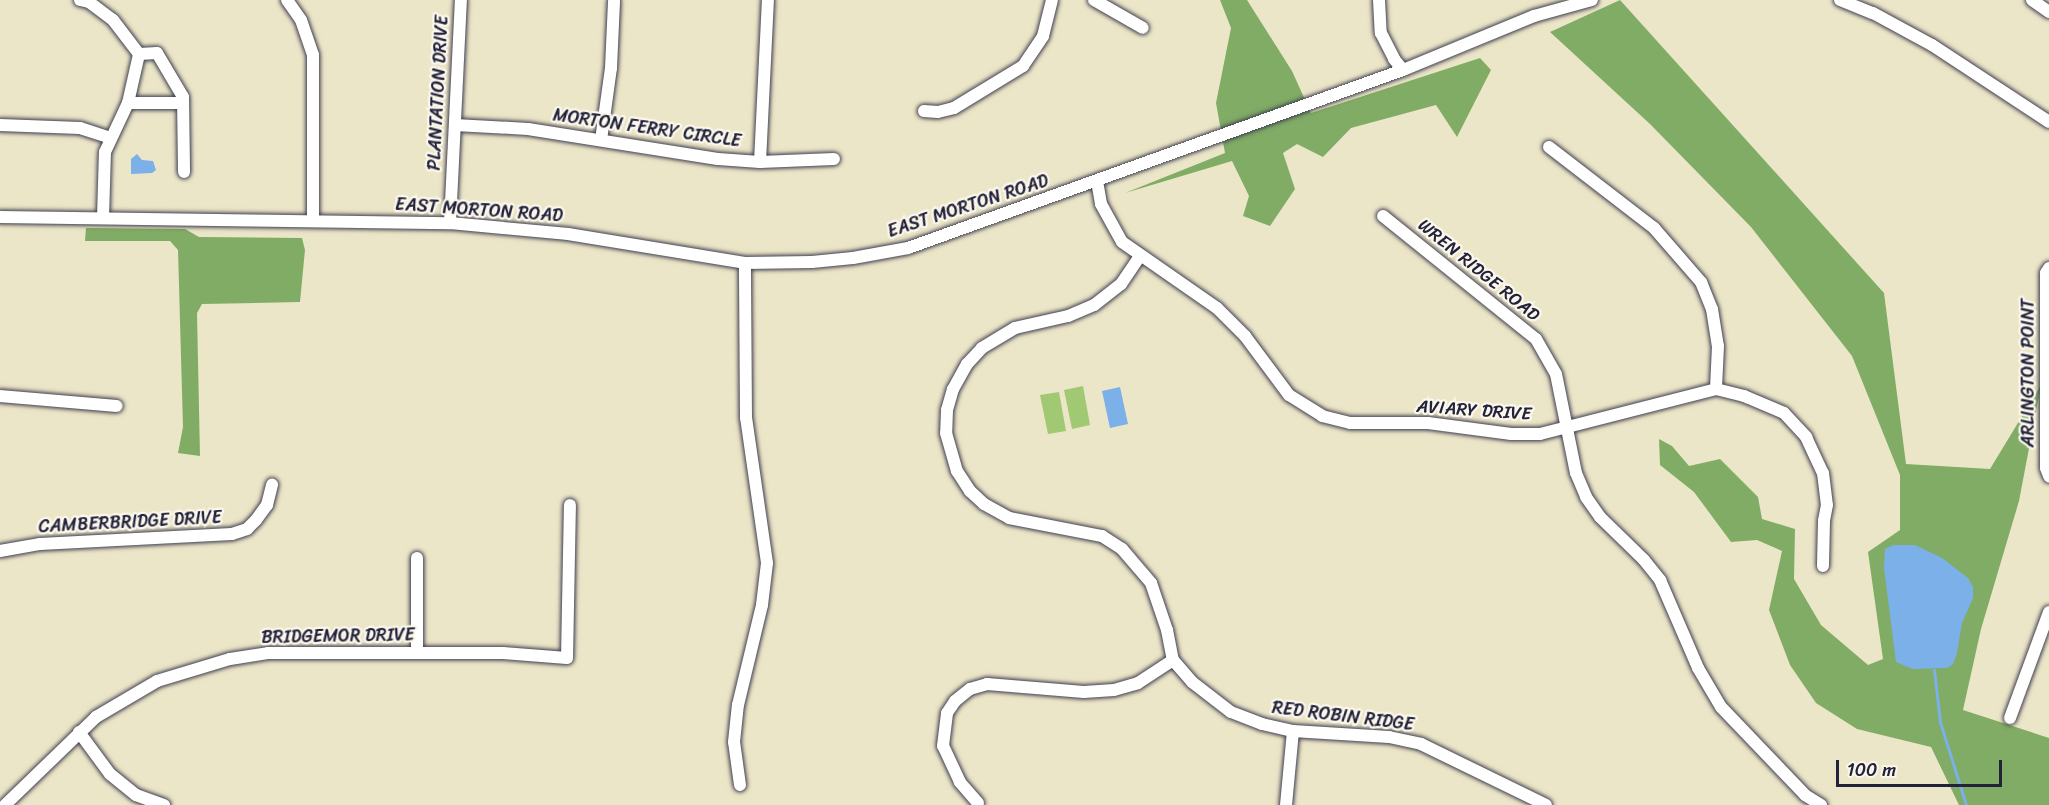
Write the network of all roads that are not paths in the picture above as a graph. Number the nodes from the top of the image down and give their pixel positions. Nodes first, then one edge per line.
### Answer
1 (80, 0) edge
2 (287, 0) edge
3 (461, 0) edge
4 (768, 0) edge
5 (1052, 0) edge
6 (1094, 0) edge
7 (1379, 0) edge
8 (1592, 0) edge
9 (1840, 0) edge
10 (2032, 0) edge
11 (614, 1) edge
12 (2049, 12) edge
13 (1143, 28) dead end
14 (139, 54) junction
15 (1403, 70) junction
16 (128, 103) junction
17 (183, 103) junction
18 (924, 111) dead end
19 (2049, 122) edge
20 (0, 125) edge
21 (455, 125) junction
22 (111, 138) junction
23 (602, 140) junction
24 (1549, 147) dead end
25 (834, 159) dead end
26 (760, 162) junction
27 (184, 172) dead end
28 (1097, 181) junction
29 (1383, 216) dead end
30 (0, 217) edge
31 (103, 218) junction
32 (313, 220) junction
33 (450, 223) junction
34 (1140, 256) junction
35 (745, 263) junction
36 (2049, 268) edge
37 (1716, 389) junction
38 (0, 396) edge
39 (117, 406) dead end
40 (1568, 429) junction
41 (2049, 476) edge
42 (272, 485) dead end
43 (570, 505) dead end
44 (0, 551) edge
45 (417, 558) dead end
46 (1823, 566) dead end
47 (2049, 612) edge
48 (417, 653) junction
49 (1173, 660) junction
50 (2010, 718) dead end
51 (1293, 731) junction
52 (79, 732) junction
53 (740, 785) dead end
54 (978, 803) dead end
55 (5, 805) edge
56 (164, 805) edge
57 (1286, 805) edge
58 (1546, 805) edge
59 (1821, 805) edge

1 - 14 street
2 - 32 street
3 - 21 street, PLANTATION DRIVE
4 - 26 street
5 - 18 street
6 - 13 street
7 - 15 street
8 - 15 street, EAST MORTON ROAD
9 - 19 street
10 - 12 street
11 - 23 street
14 - 16 street
14 - 17 street
15 - 28 street, EAST MORTON ROAD
16 - 17 street
16 - 22 street
17 - 27 street
20 - 22 street
21 - 23 street, MORTON FERRY CIRCLE
21 - 33 street, PLANTATION DRIVE
22 - 31 street
23 - 26 street, MORTON FERRY CIRCLE
24 - 37 street
25 - 26 street, MORTON FERRY CIRCLE
28 - 34 street, AVIARY DRIVE
28 - 35 street, EAST MORTON ROAD
29 - 40 street, WREN RIDGE ROAD
30 - 31 street, EAST MORTON ROAD
31 - 32 street, EAST MORTON ROAD
32 - 33 street, EAST MORTON ROAD
33 - 35 street, EAST MORTON ROAD
34 - 40 street, AVIARY DRIVE
34 - 49 street, RED ROBIN RIDGE
35 - 53 street
36 - 41 street, ARLINGTON POINT
37 - 40 street, AVIARY DRIVE
37 - 46 street, AVIARY DRIVE
38 - 39 street
40 - 59 street, WREN RIDGE ROAD
42 - 44 street, CAMBERBRIDGE DRIVE
43 - 48 street, BRIDGEMOR DRIVE
45 - 48 street
47 - 50 street
48 - 52 street, BRIDGEMOR DRIVE
49 - 51 street, RED ROBIN RIDGE
49 - 54 street
51 - 57 street
51 - 58 street, RED ROBIN RIDGE
52 - 55 street, BRIDGEMOR DRIVE
52 - 56 street

